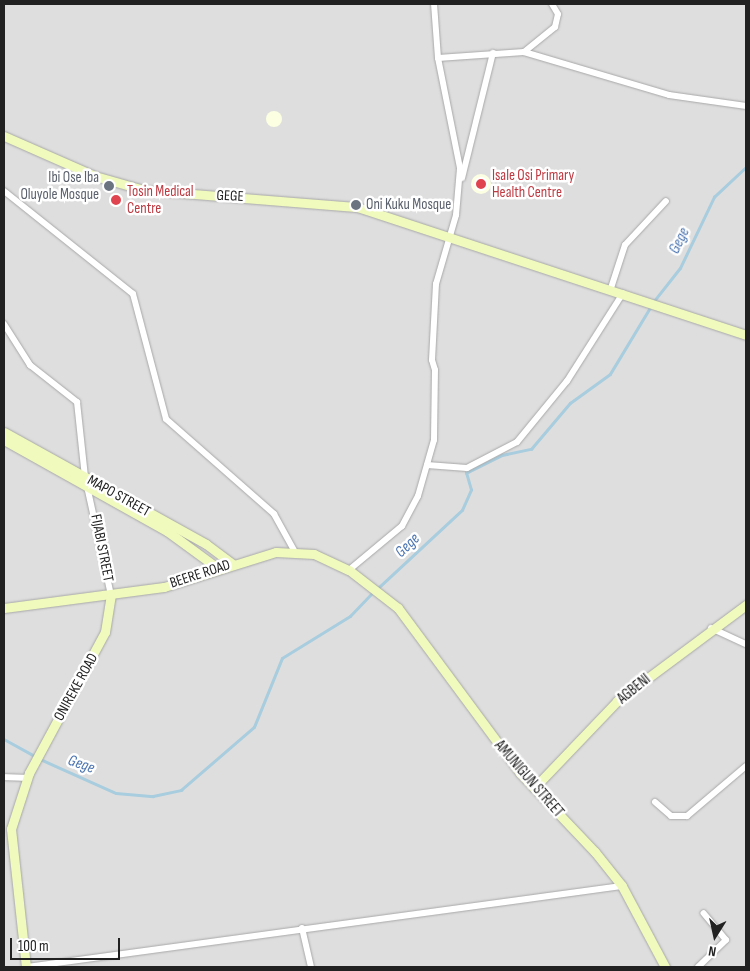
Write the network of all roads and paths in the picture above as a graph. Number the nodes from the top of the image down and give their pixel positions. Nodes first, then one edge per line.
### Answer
1 (434, 4) edge
2 (552, 4) edge
3 (524, 52) junction
4 (493, 54) junction
5 (438, 58) junction
6 (746, 106) edge
7 (4, 136) edge
8 (459, 185) junction
9 (4, 191) edge
10 (666, 201) dead end
11 (450, 241) junction
12 (611, 288) junction
13 (624, 293) junction
14 (4, 324) edge
15 (746, 335) edge
16 (4, 432) edge
17 (4, 440) edge
18 (427, 465) junction
19 (85, 477) junction
20 (88, 487) junction
21 (294, 552) junction
22 (233, 564) junction
23 (219, 569) junction
24 (349, 570) junction
25 (111, 595) junction
26 (384, 597) joint
27 (746, 604) edge
28 (4, 608) edge
29 (710, 628) junction
30 (746, 644) edge
31 (746, 766) edge
32 (4, 776) edge
33 (28, 776) junction
34 (534, 788) junction
35 (655, 802) dead end
36 (622, 886) junction
37 (703, 913) dead end
38 (302, 928) junction
39 (27, 967) edge
40 (312, 967) edge
41 (665, 967) edge
42 (698, 967) edge

1 - 5 street
2 - 3 street
3 - 4 street
3 - 6 street
4 - 5 street
4 - 8 street
5 - 8 street
7 - 11 street, GEGE
8 - 11 street
9 - 21 street
10 - 12 street
11 - 12 street, GEGE
11 - 18 street
12 - 13 street, GEGE
13 - 15 street, GEGE
13 - 18 street
14 - 19 street, FIJABI STREET
16 - 19 street, MAPO STREET
17 - 20 street, MAPO STREET
18 - 24 street
19 - 20 street, FIJABI STREET
19 - 22 street, MAPO STREET
20 - 23 street, MAPO STREET
20 - 25 street, FIJABI STREET
21 - 22 street, BEERE ROAD
21 - 24 street, BEERE ROAD
22 - 23 street, BEERE ROAD
23 - 25 street, BEERE ROAD
24 - 26 street, BEERE ROAD
25 - 28 street, BEERE ROAD
25 - 33 street, ONIREKE ROAD
26 - 34 street, AMUNIGUN STREET
27 - 29 street, AGBENI
29 - 30 street
29 - 34 street, AGBENI
31 - 35 street
32 - 33 street
33 - 39 street, ONIREKE ROAD
34 - 36 street, AMUNIGUN STREET
36 - 38 street
36 - 41 street, AMUNIGUN STREET
37 - 42 street
38 - 39 street
38 - 40 street

